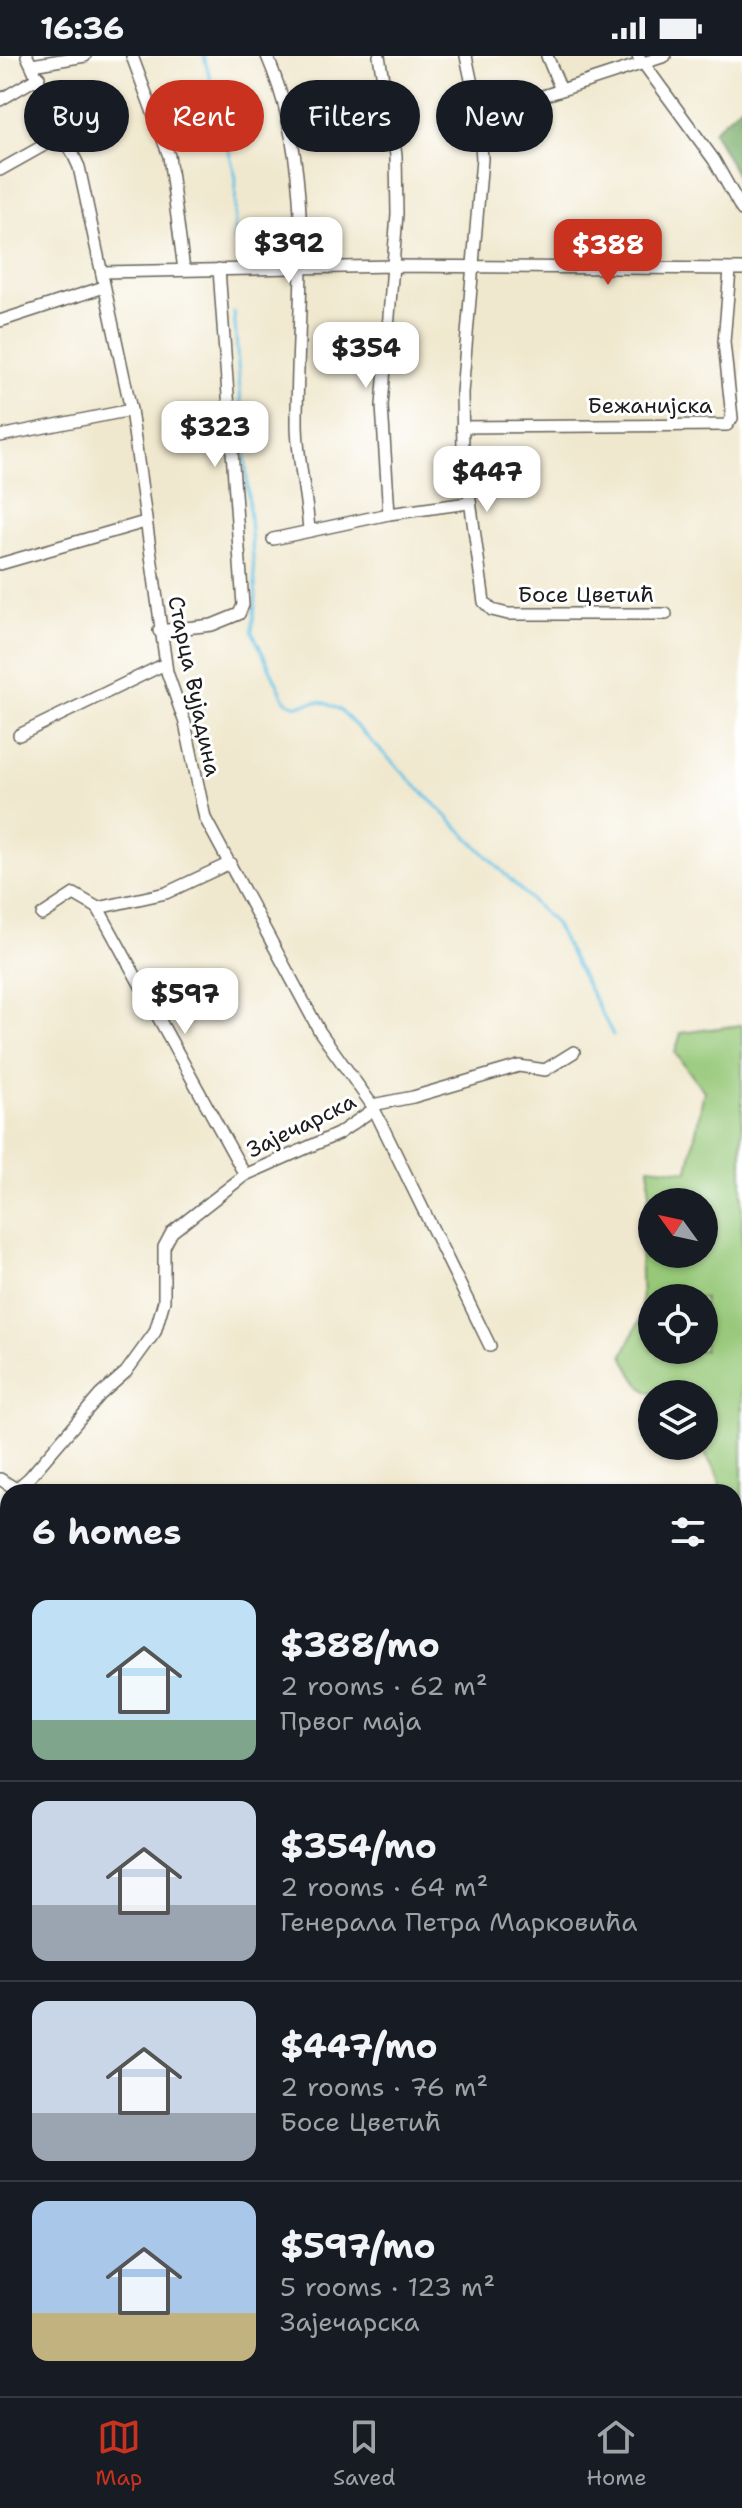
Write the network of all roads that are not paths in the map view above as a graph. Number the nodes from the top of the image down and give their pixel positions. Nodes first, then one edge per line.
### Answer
1 (85, 56) edge
2 (132, 56) edge
3 (267, 56) edge
4 (379, 56) edge
5 (466, 56) edge
6 (547, 56) edge
7 (665, 56) edge
8 (641, 60) edge
9 (30, 61) edge
10 (39, 77) junction
11 (40, 80) edge
12 (471, 80) edge
13 (561, 90) junction
14 (553, 93) edge
15 (0, 100) edge
16 (32, 152) edge
17 (73, 152) edge
18 (480, 152) edge
19 (0, 170) edge
20 (742, 210) edge
21 (393, 266) junction
22 (302, 267) junction
23 (475, 267) junction
24 (219, 269) junction
25 (184, 270) junction
26 (736, 270) edge
27 (102, 272) junction
28 (104, 287) junction
29 (0, 321) edge
30 (131, 410) junction
31 (462, 427) junction
32 (0, 436) edge
33 (468, 503) junction
34 (389, 514) junction
35 (145, 522) junction
36 (309, 531) junction
37 (273, 539) dead end
38 (0, 564) edge
39 (666, 614) dead end
40 (159, 631) junction
41 (165, 664) junction
42 (19, 735) dead end
43 (230, 863) junction
44 (98, 908) junction
45 (42, 915) dead end
46 (574, 1052) dead end
47 (373, 1107) junction
48 (245, 1175) junction
49 (490, 1346) dead end
50 (22, 1484) edge

1 - 9 street
2 - 25 street
3 - 22 street
4 - 21 street
5 - 12 street, Босе Цветић
6 - 13 street
7 - 8 street
8 - 13 street
8 - 20 street
9 - 10 street, Старца Вујадина
10 - 11 street, Старца Вујадина
10 - 15 street
13 - 14 street
16 - 19 street
17 - 27 street, Старца Вујадина
18 - 23 street, Босе Цветић
21 - 22 street
21 - 23 street
21 - 34 street
22 - 24 street
22 - 36 street
23 - 26 street
23 - 31 street, Босе Цветић
24 - 25 street
24 - 40 street
25 - 27 street
26 - 31 street, Бежанијска
27 - 28 street, Старца Вујадина
28 - 29 street
28 - 30 street, Старца Вујадина
30 - 32 street
30 - 35 street, Старца Вујадина
31 - 33 street, Босе Цветић
33 - 34 street
33 - 39 street, Босе Цветић
34 - 36 street
35 - 38 street
35 - 40 street, Старца Вујадина
36 - 37 street
40 - 41 street, Старца Вујадина
41 - 42 street
41 - 43 street, Старца Вујадина
43 - 44 street
43 - 47 street, Старца Вујадина
44 - 45 street
44 - 48 street, Зајечарска
46 - 47 street
47 - 48 street, Зајечарска
47 - 49 street, Старца Вујадина
48 - 50 street, Зајечарска

